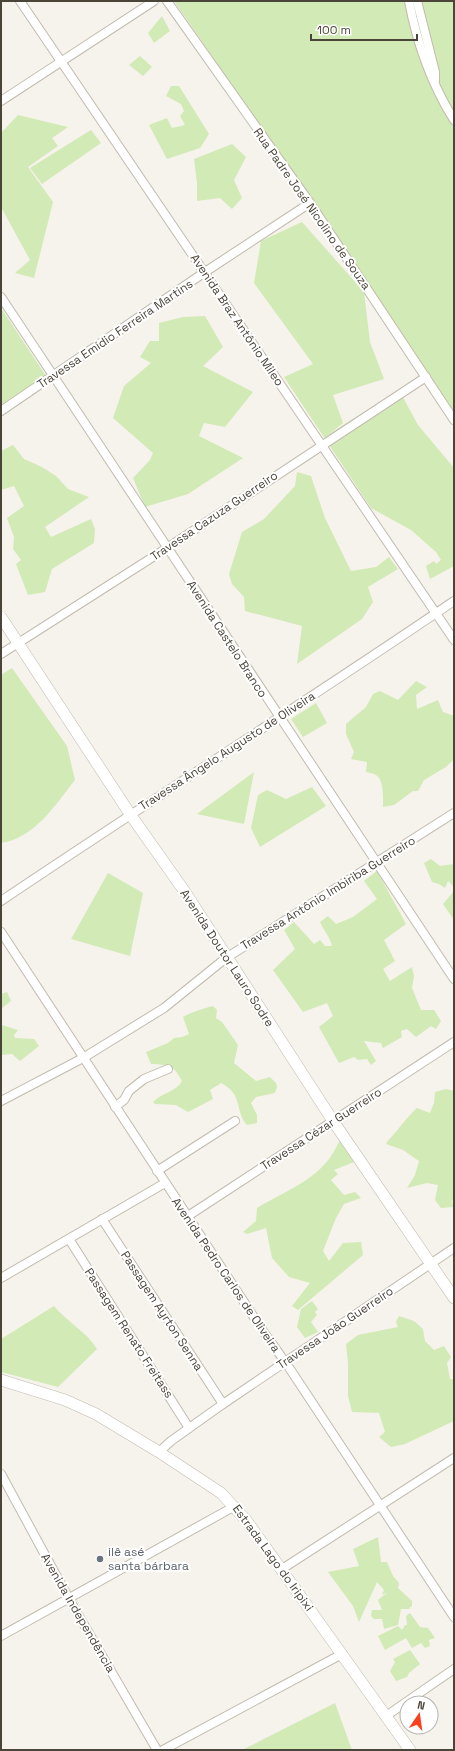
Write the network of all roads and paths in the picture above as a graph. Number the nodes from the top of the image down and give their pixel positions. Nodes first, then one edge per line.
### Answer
1 (20, 1) edge
2 (154, 1) edge
3 (167, 1) edge
4 (409, 1) edge
5 (417, 1) edge
6 (61, 62) junction
7 (435, 87) junction
8 (1, 101) edge
9 (454, 120) edge
10 (310, 203) junction
11 (205, 272) junction
12 (1, 297) edge
13 (426, 376) junction
14 (53, 377) junction
15 (1, 411) edge
16 (454, 420) edge
17 (322, 445) junction
18 (167, 548) junction
19 (454, 601) edge
20 (436, 613) junction
21 (1, 616) edge
22 (454, 640) edge
23 (18, 642) junction
24 (1, 654) edge
25 (279, 718) junction
26 (454, 813) edge
27 (130, 814) junction
28 (378, 863) junction
29 (1, 901) edge
30 (1, 932) edge
31 (226, 958) junction
32 (454, 979) edge
33 (454, 1042) edge
34 (83, 1058) junction
35 (168, 1069) dead end
36 (1, 1101) edge
37 (115, 1107) junction
38 (235, 1121) dead end
39 (333, 1121) junction
40 (157, 1171) junction
41 (165, 1183) junction
42 (188, 1216) junction
43 (102, 1219) junction
44 (68, 1239) junction
45 (454, 1248) edge
46 (430, 1264) junction
47 (1, 1278) edge
48 (454, 1298) edge
49 (286, 1363) junction
50 (1, 1380) edge
51 (223, 1404) junction
52 (189, 1428) junction
53 (159, 1452) junction
54 (454, 1458) edge
55 (1, 1474) edge
56 (235, 1506) junction
57 (381, 1506) junction
58 (282, 1569) junction
59 (69, 1598) junction
60 (454, 1616) edge
61 (1, 1636) edge
62 (342, 1654) junction
63 (454, 1669) edge
64 (386, 1716) junction
65 (157, 1750) edge
66 (163, 1750) edge
67 (410, 1750) edge

1 - 6 street, Avenida Braz Antônio Mileo
2 - 6 street
3 - 10 street, Rua Padre José Nicolino de Souza
4 - 7 street
5 - 7 street
6 - 8 street
6 - 11 street, Avenida Braz Antônio Mileo
7 - 9 street
10 - 11 street, Travessa Emídio Ferreira Martins
10 - 13 street, Rua Padre José Nicolino de Souza
11 - 14 street, Travessa Emídio Ferreira Martins
11 - 17 street, Avenida Braz Antônio Mileo
12 - 14 street, Avenida Castelo Branco
13 - 16 street, Rua Padre José Nicolino de Souza
13 - 17 street, Travessa Cazuza Guerreiro
14 - 15 street, Travessa Emídio Ferreira Martins
14 - 18 street, Avenida Castelo Branco
17 - 18 street, Travessa Cazuza Guerreiro
17 - 20 street, Avenida Braz Antônio Mileo
18 - 23 street, Travessa Cazuza Guerreiro
18 - 25 street, Avenida Castelo Branco
19 - 20 street, Travessa Ângelo Augusto de Oliveira
20 - 22 street, Avenida Braz Antônio Mileo
20 - 25 street, Travessa Ângelo Augusto de Oliveira
21 - 23 street, Avenida Doutor Lauro Sodre
23 - 24 street, Travessa Cazuza Guerreiro
23 - 27 street, Avenida Doutor Lauro Sodre
25 - 27 street, Travessa Ângelo Augusto de Oliveira
25 - 28 street, Avenida Castelo Branco
26 - 28 street, Travessa Antônio Imbiriba Guerreiro
27 - 29 street, Travessa Ângelo Augusto de Oliveira
27 - 31 street, Avenida Doutor Lauro Sodre
28 - 31 street, Travessa Antônio Imbiriba Guerreiro
28 - 32 street, Avenida Castelo Branco
30 - 34 street, Avenida Pedro Carlos de Oliveira
31 - 34 street, Travessa Antônio Imbiriba Guerreiro
31 - 39 street, Avenida Doutor Lauro Sodre
33 - 39 street, Travessa Cézar Guerreiro
34 - 36 street, Travessa Antônio Imbiriba Guerreiro
34 - 37 street, Avenida Pedro Carlos de Oliveira
35 - 37 street
37 - 40 street, Avenida Pedro Carlos de Oliveira
38 - 40 street
39 - 42 street, Travessa Cézar Guerreiro
39 - 46 street, Avenida Doutor Lauro Sodre
40 - 41 street, Avenida Pedro Carlos de Oliveira
41 - 42 street, Avenida Pedro Carlos de Oliveira
41 - 43 street
42 - 49 street, Avenida Pedro Carlos de Oliveira
43 - 44 street
43 - 51 street, Passagem Ayrton Senna
44 - 47 street
44 - 52 street, Passagem Renato Freitass
45 - 46 street, Travessa João Guerreiro
46 - 48 street, Avenida Doutor Lauro Sodre
46 - 49 street, Travessa João Guerreiro
49 - 51 street, Travessa João Guerreiro
49 - 57 street, Avenida Pedro Carlos de Oliveira
50 - 53 street, Estrada Lago do Iripixi
51 - 52 street, Travessa João Guerreiro
52 - 53 street, Travessa João Guerreiro
53 - 56 street, Estrada Lago do Iripixi
54 - 57 street
55 - 59 street, Avenida Independência
56 - 58 street, Estrada Lago do Iripixi
56 - 59 street
57 - 58 street
57 - 60 street, Avenida Pedro Carlos de Oliveira
58 - 62 street, Estrada Lago do Iripixi
59 - 61 street
59 - 65 street, Avenida Independência
62 - 64 street, Estrada Lago do Iripixi
62 - 66 street
63 - 64 street
64 - 67 street, Estrada Lago do Iripixi

